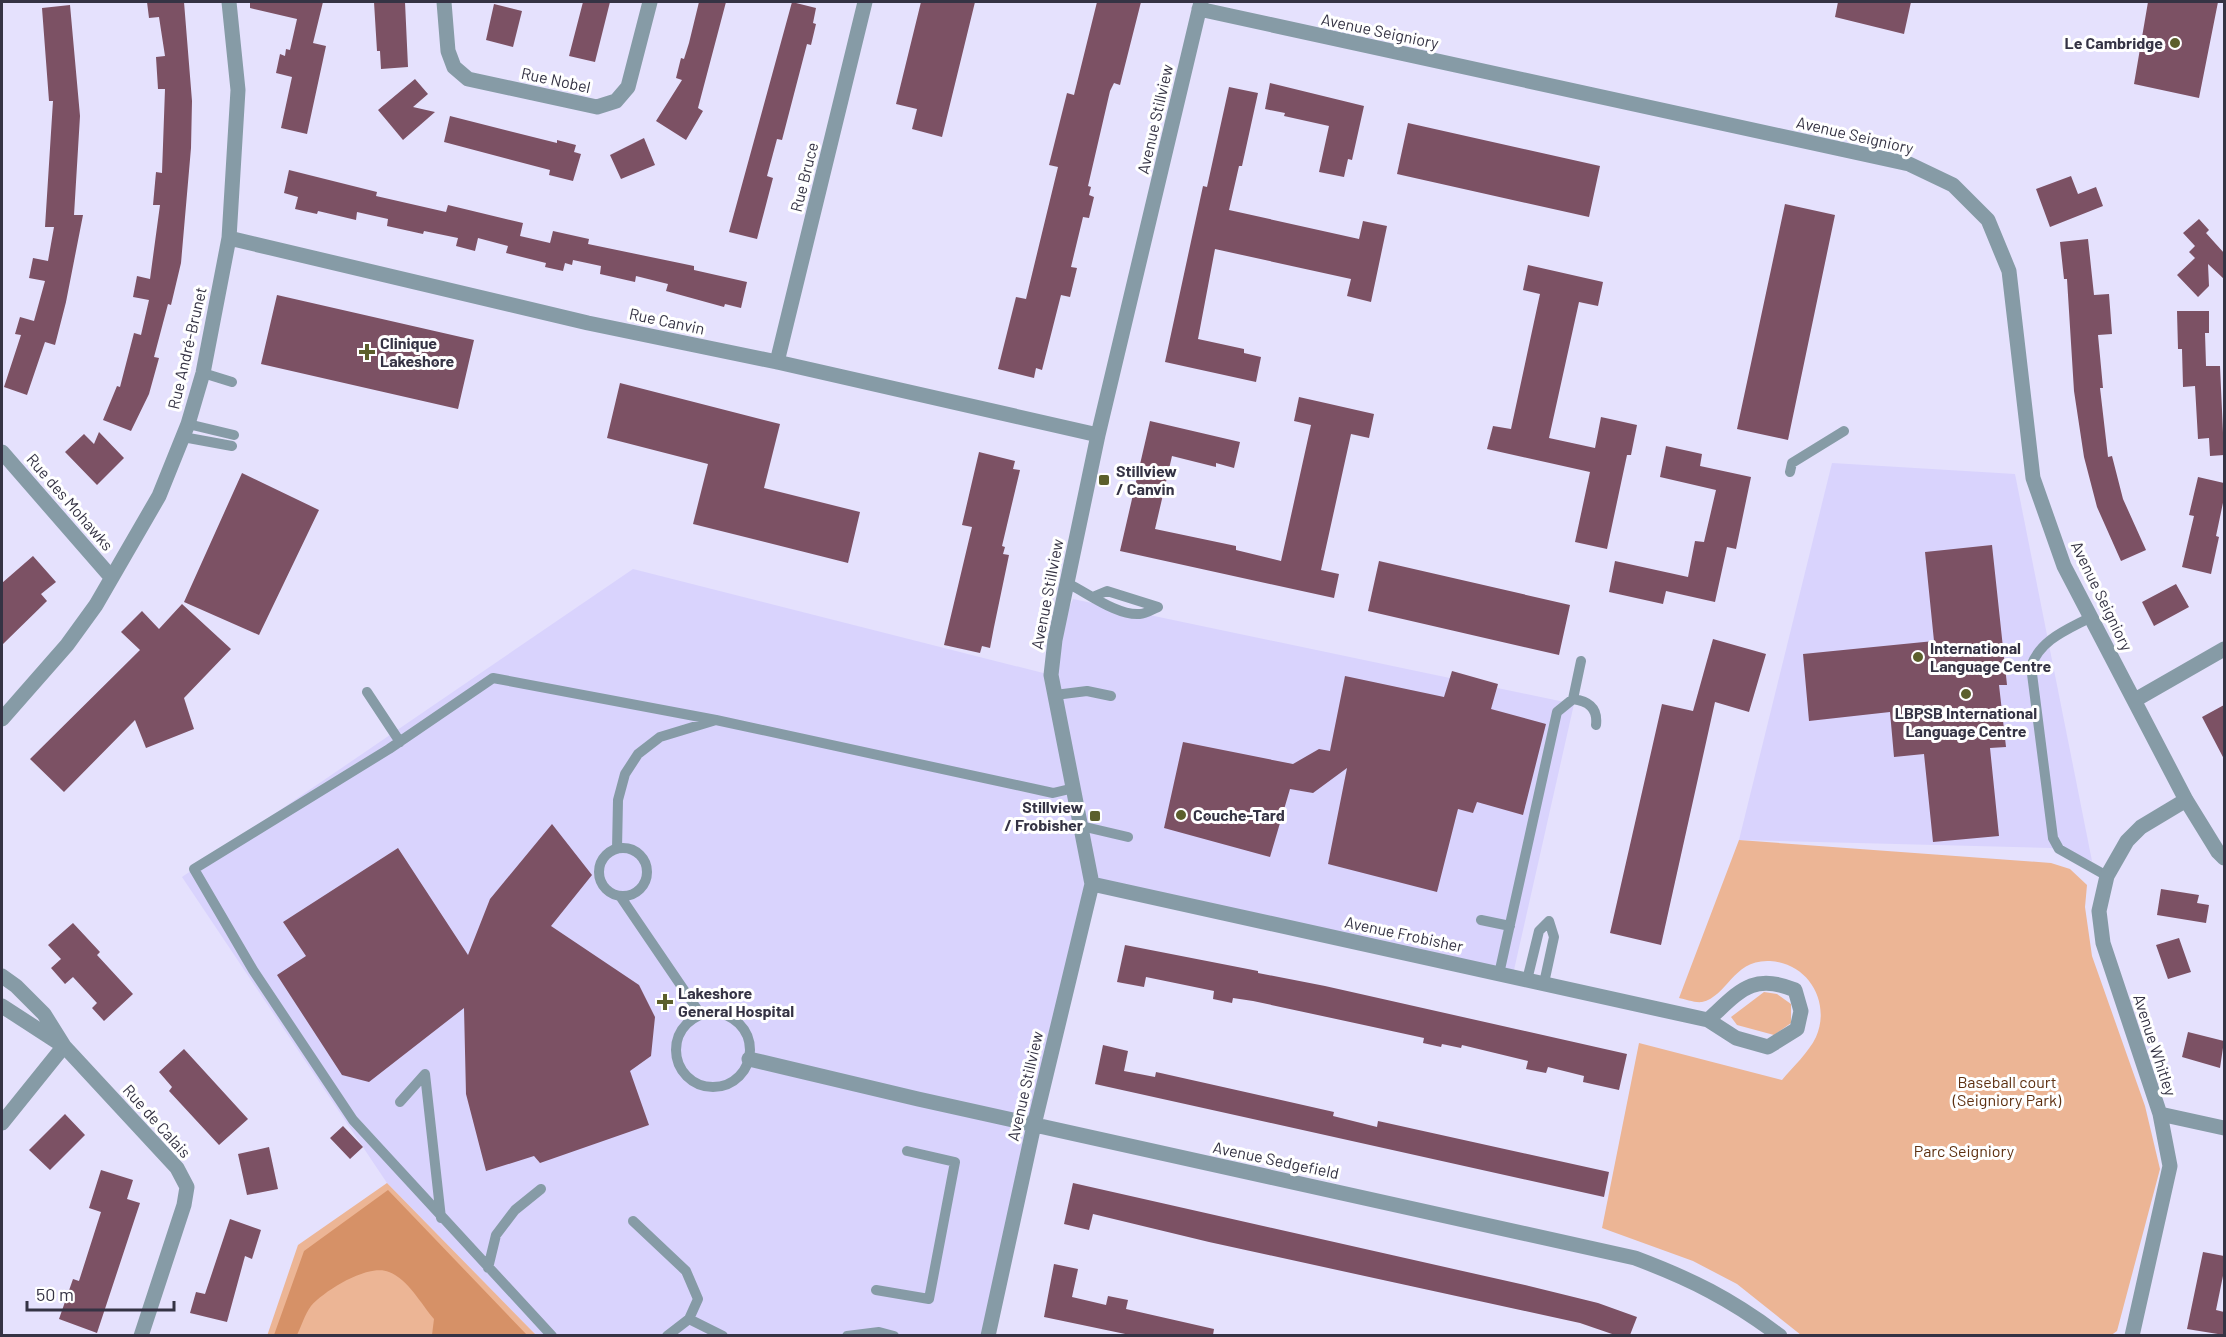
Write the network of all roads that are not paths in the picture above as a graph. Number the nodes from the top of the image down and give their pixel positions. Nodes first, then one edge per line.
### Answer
1 (229, 2) edge
2 (444, 2) edge
3 (650, 2) edge
4 (866, 2) edge
5 (1200, 5) edge
6 (229, 238) junction
7 (777, 362) junction
8 (203, 374) junction
9 (232, 382) dead end
10 (185, 430) junction
11 (1844, 430) dead end
12 (1098, 435) junction
13 (233, 441) dead end
14 (2, 452) edge
15 (1790, 472) dead end
16 (111, 577) junction
17 (1067, 583) junction
18 (1158, 607) dead end
19 (2091, 617) junction
20 (2224, 649) edge
21 (1581, 661) dead end
22 (367, 692) dead end
23 (1055, 695) junction
24 (1111, 696) dead end
25 (1573, 699) junction
26 (2135, 700) junction
27 (2, 719) edge
28 (716, 720) junction
29 (1596, 725) dead end
30 (400, 742) junction
31 (1074, 788) junction
32 (2186, 800) junction
33 (1081, 826) junction
34 (1128, 837) dead end
35 (617, 849) junction
36 (2224, 858) edge
37 (2107, 876) junction
38 (1092, 884) junction
39 (620, 896) junction
40 (1481, 920) dead end
41 (1510, 926) junction
42 (1499, 974) junction
43 (2, 976) edge
44 (1527, 980) junction
45 (1544, 984) junction
46 (2, 1006) edge
47 (701, 1015) junction
48 (1708, 1020) junction
49 (64, 1046) junction
50 (749, 1059) junction
51 (399, 1102) dead end
52 (2160, 1114) junction
53 (2, 1123) edge
54 (1034, 1125) junction
55 (2224, 1128) edge
56 (907, 1151) dead end
57 (541, 1189) dead end
58 (441, 1218) junction
59 (633, 1221) dead end
60 (488, 1268) junction
61 (876, 1290) dead end
62 (689, 1319) junction
63 (141, 1335) edge
64 (552, 1335) edge
65 (667, 1335) edge
66 (723, 1335) edge
67 (847, 1335) edge
68 (894, 1335) edge
69 (988, 1335) edge
70 (1780, 1335) edge
71 (2132, 1335) edge

1 - 6 street, Rue André-Brunet
2 - 3 street, Rue Nobel
4 - 7 street, Rue Bruce
5 - 12 street, Avenue Stillview
5 - 19 street, Avenue Seigniory
6 - 7 street, Rue Canvin
6 - 8 street, Rue André-Brunet
7 - 12 street, Rue Canvin
8 - 9 lane
8 - 10 street, Rue André-Brunet
10 - 13 lane
10 - 16 street, Rue André-Brunet
11 - 15 lane
12 - 17 street, Avenue Stillview
14 - 16 street, Rue des Mohawks
16 - 27 street, Rue André-Brunet
17 - 18 lane
17 - 23 street, Avenue Stillview
19 - 26 street, Avenue Seigniory
19 - 37 lane
20 - 26 street
21 - 25 lane
22 - 30 lane
23 - 24 lane
23 - 31 street, Avenue Stillview
25 - 29 lane
25 - 41 lane
26 - 32 street, Avenue Seigniory
28 - 30 lane
28 - 31 lane
28 - 35 lane
30 - 58 lane
31 - 33 street, Avenue Stillview
32 - 36 street, Avenue Seigniory
32 - 37 street, Avenue Whitley
33 - 34 lane
33 - 38 street, Avenue Stillview
35 - 39 lane
35 - 39 lane
37 - 52 street, Avenue Whitley
38 - 42 street, Avenue Frobisher
38 - 54 street, Avenue Stillview
39 - 47 lane
40 - 41 lane
41 - 42 lane
42 - 44 street, Avenue Frobisher
43 - 49 street, Rue de Calais
44 - 45 street, Avenue Frobisher
44 - 45 lane
45 - 48 street, Avenue Frobisher
46 - 49 street, Rue de Calais
47 - 50 lane
47 - 50 lane
48 - 48 street, Avenue Frobisher
49 - 53 street
49 - 63 street, Rue de Calais
50 - 54 street, Avenue Sedgefield
51 - 58 lane
52 - 55 street
52 - 71 street, Avenue Whitley
54 - 69 street, Avenue Stillview
54 - 70 street, Avenue Sedgefield
56 - 61 lane
57 - 60 lane
58 - 60 lane
59 - 62 lane
60 - 64 lane
62 - 65 lane
62 - 66 lane
67 - 68 lane

